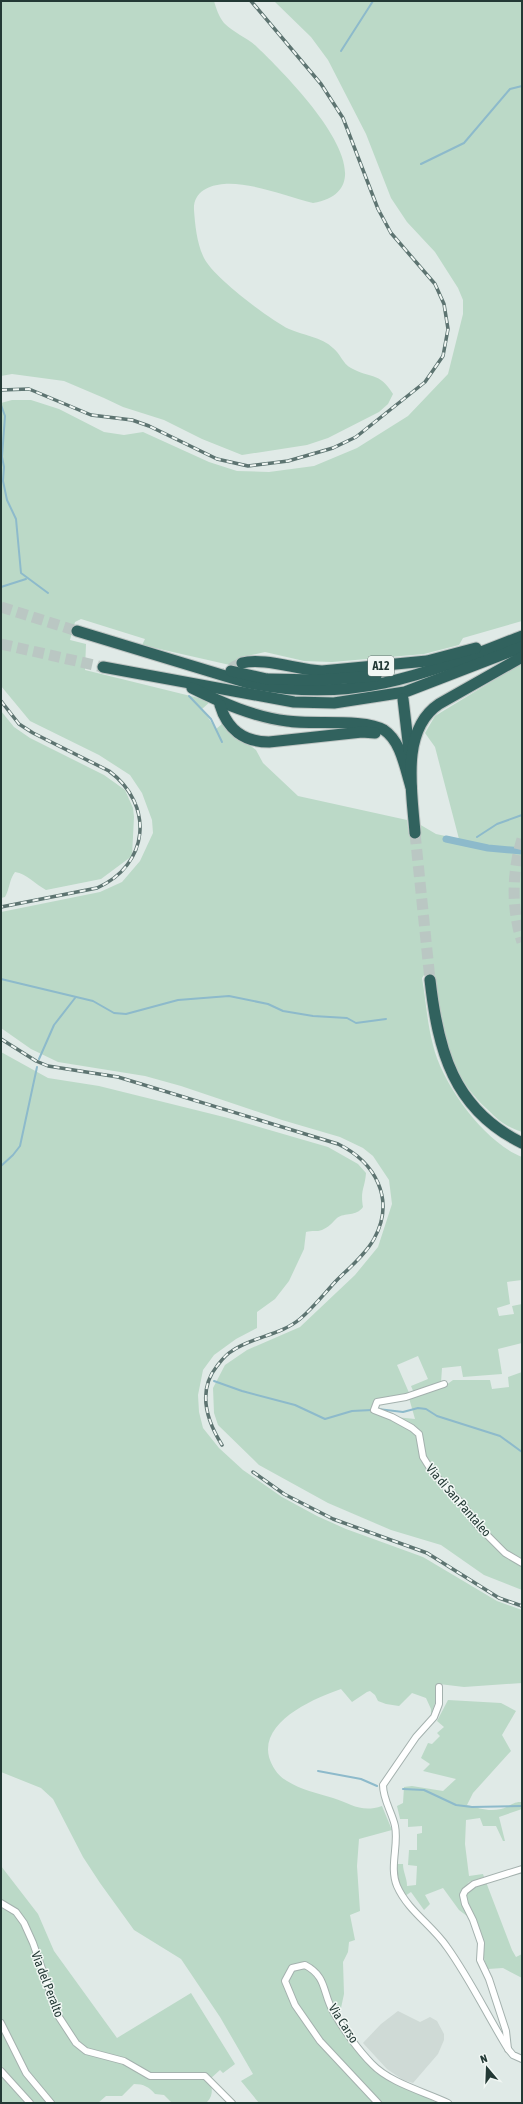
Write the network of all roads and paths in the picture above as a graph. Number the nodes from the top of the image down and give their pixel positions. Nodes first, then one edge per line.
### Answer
1 (77, 631) tunnel mouth
2 (521, 640) edge
3 (148, 653) junction
4 (522, 657) edge
5 (242, 663) tunnel mouth
6 (103, 667) tunnel mouth
7 (376, 676) dead end
8 (179, 681) junction
9 (403, 699) dead end
10 (220, 705) tunnel mouth
11 (402, 760) junction
12 (411, 770) junction
13 (411, 787) junction
14 (415, 833) tunnel mouth
15 (430, 980) tunnel mouth
16 (522, 1143) edge
17 (444, 1384) dead end
18 (522, 1563) edge
19 (439, 1687) dead end
20 (522, 1869) edge
21 (1, 1903) edge
22 (1, 2023) edge
23 (508, 2049) junction
24 (522, 2059) edge
25 (1, 2071) edge
26 (30, 2103) edge
27 (51, 2103) edge
28 (232, 2103) edge
29 (378, 2103) edge
30 (448, 2103) edge

1 - 3 highway
2 - 3 highway
2 - 5 highway, A12
2 - 8 highway
3 - 7 highway
4 - 12 highway
6 - 8 highway
8 - 11 highway
9 - 12 highway
10 - 11 highway
11 - 13 highway
12 - 13 highway
13 - 14 highway
15 - 16 highway
17 - 18 street, Via di San Pantaleo
19 - 23 street
20 - 23 street
21 - 28 street, Via del Peralto
22 - 27 street
23 - 24 street
25 - 26 street
29 - 30 street, Via Carso

